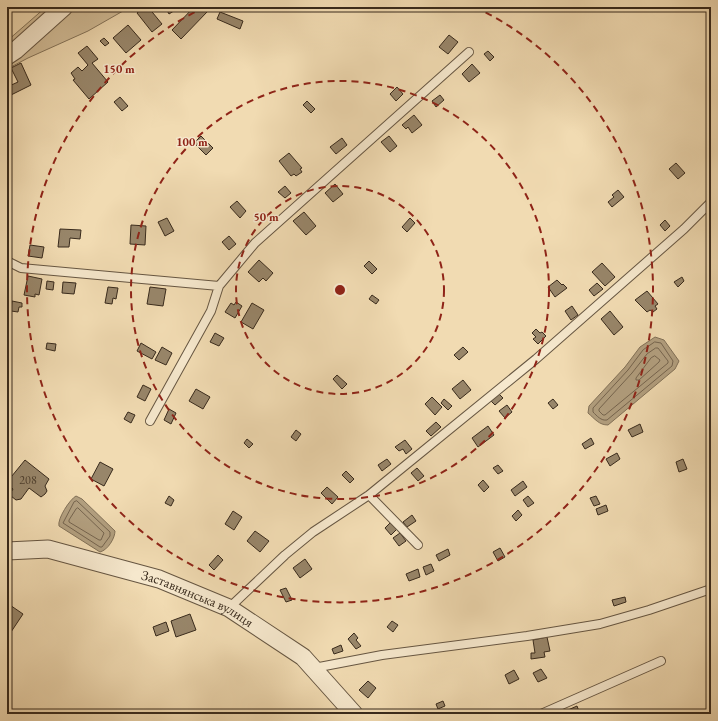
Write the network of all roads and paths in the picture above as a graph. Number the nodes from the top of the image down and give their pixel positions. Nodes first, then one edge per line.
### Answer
1 (64, 7) edge
2 (469, 52) dead end
3 (7, 56) edge
4 (711, 202) edge
5 (7, 261) edge
6 (219, 286) junction
7 (150, 421) dead end
8 (369, 496) junction
9 (418, 545) dead end
10 (7, 551) edge
11 (711, 589) edge
12 (229, 608) junction
13 (661, 661) dead end
14 (313, 668) junction
15 (354, 714) edge
16 (541, 714) edge

1 - 3 street
2 - 6 lane
4 - 8 lane
5 - 6 lane
6 - 7 lane
8 - 9 lane
8 - 12 lane
10 - 12 street, Заставнянська вулиця
11 - 14 lane
12 - 14 street, Заставнянська вулиця
13 - 16 lane
14 - 15 street, Заставнянська вулиця

